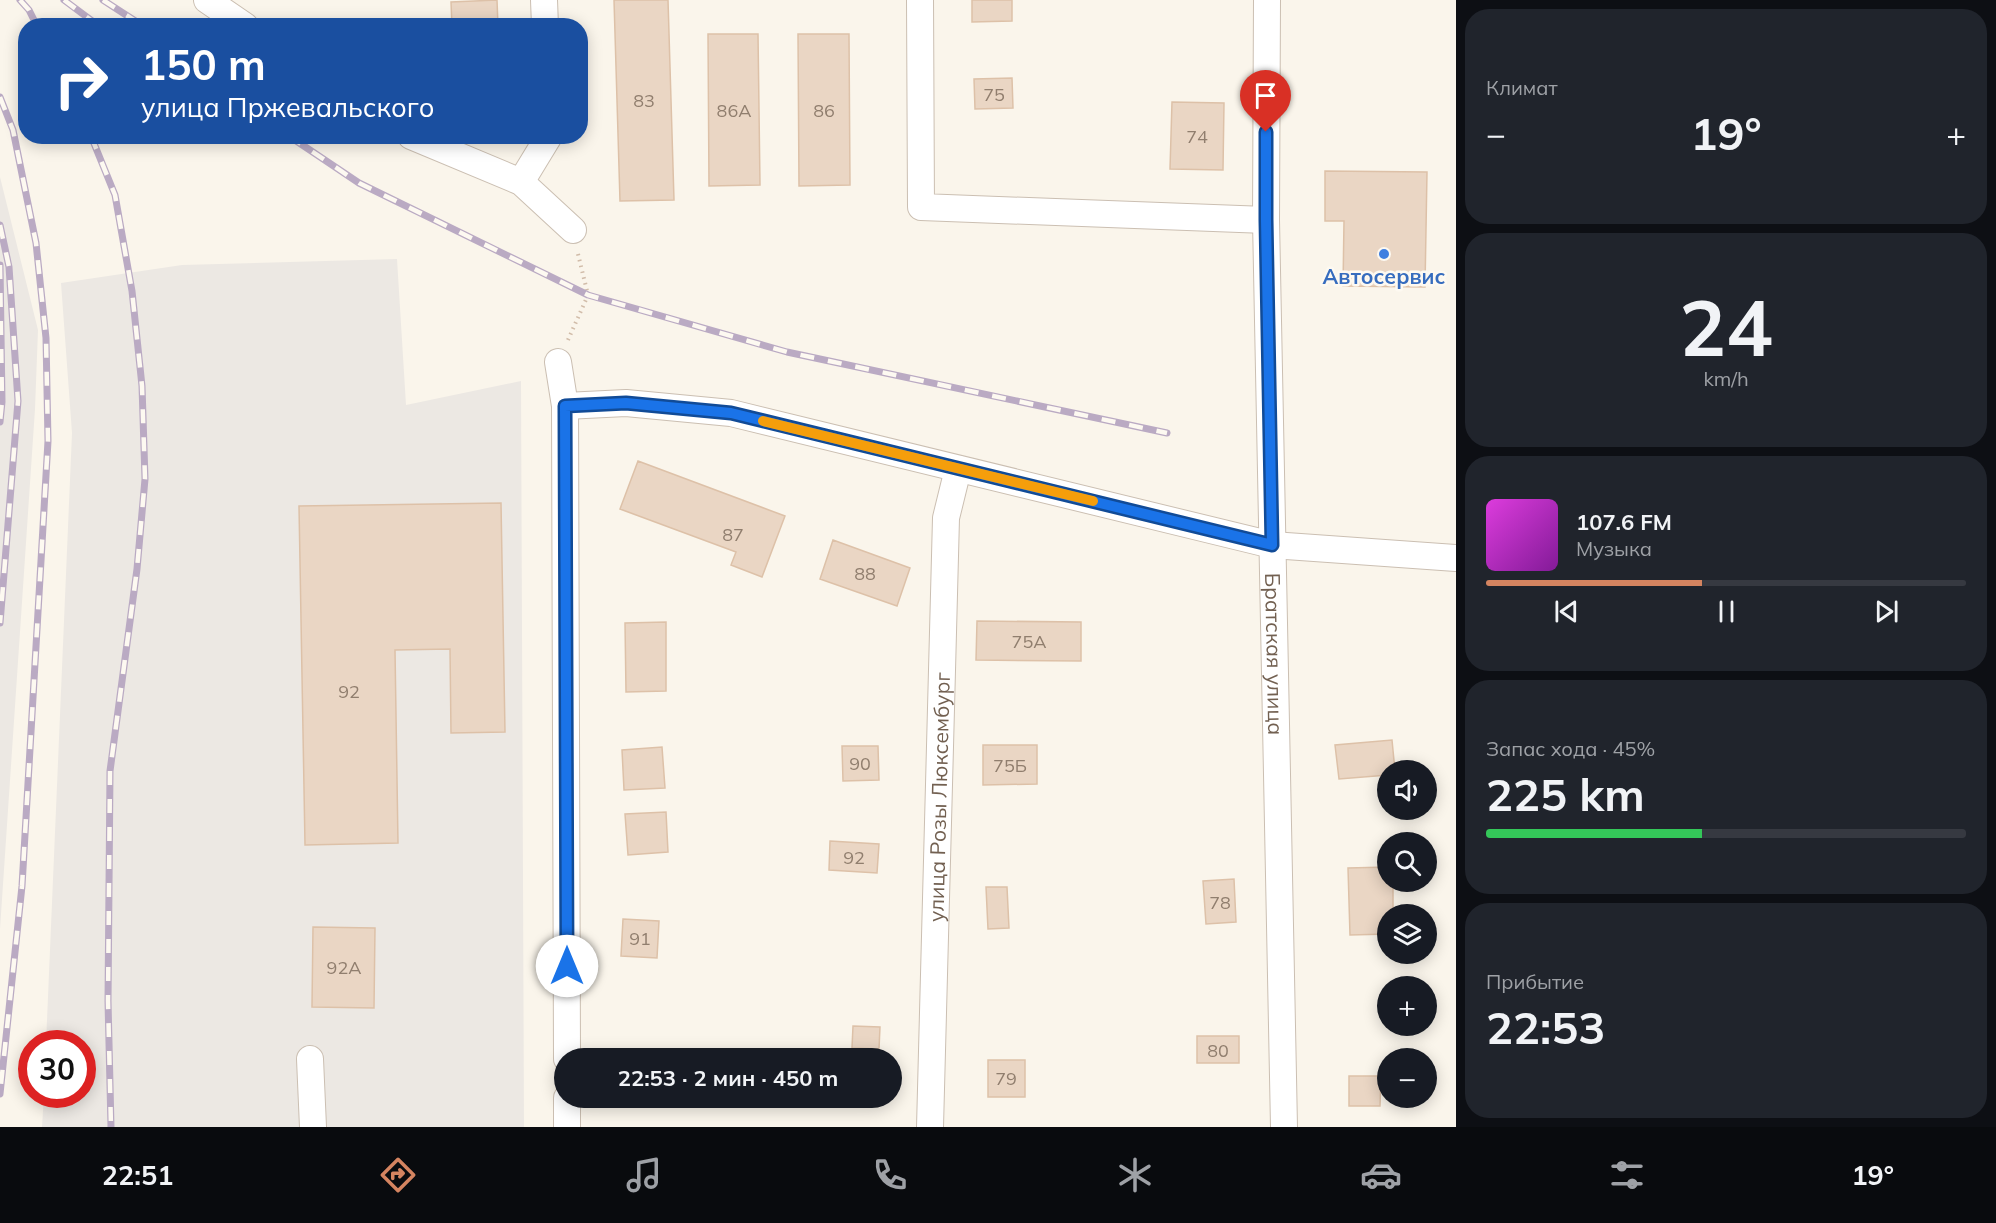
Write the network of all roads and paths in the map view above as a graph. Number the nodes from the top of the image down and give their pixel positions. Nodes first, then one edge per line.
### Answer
1 (207, 0) edge
2 (544, 0) edge
3 (920, 0) edge
4 (1267, 0) edge
5 (233, 18) edge
6 (545, 18) edge
7 (430, 144) edge
8 (544, 144) edge
9 (521, 182) junction
10 (1266, 220) junction
11 (573, 230) joint
12 (558, 362) joint
13 (565, 406) junction
14 (958, 469) junction
15 (1272, 545) junction
16 (1456, 558) edge
17 (567, 1048) edge
18 (310, 1059) dead end
19 (567, 1108) edge
20 (312, 1127) edge
21 (567, 1127) edge
22 (930, 1127) edge
23 (1284, 1127) edge

1 - 5 street
2 - 6 street
3 - 10 street
4 - 10 street, Братская улица
7 - 9 street
8 - 9 street
9 - 11 street
10 - 15 street, Братская улица
11 - 12 path
12 - 13 street
13 - 14 street
13 - 17 street
14 - 15 street
14 - 22 street, улица Розы Люксембург
15 - 16 street
15 - 23 street, Братская улица
18 - 20 street
19 - 21 street

